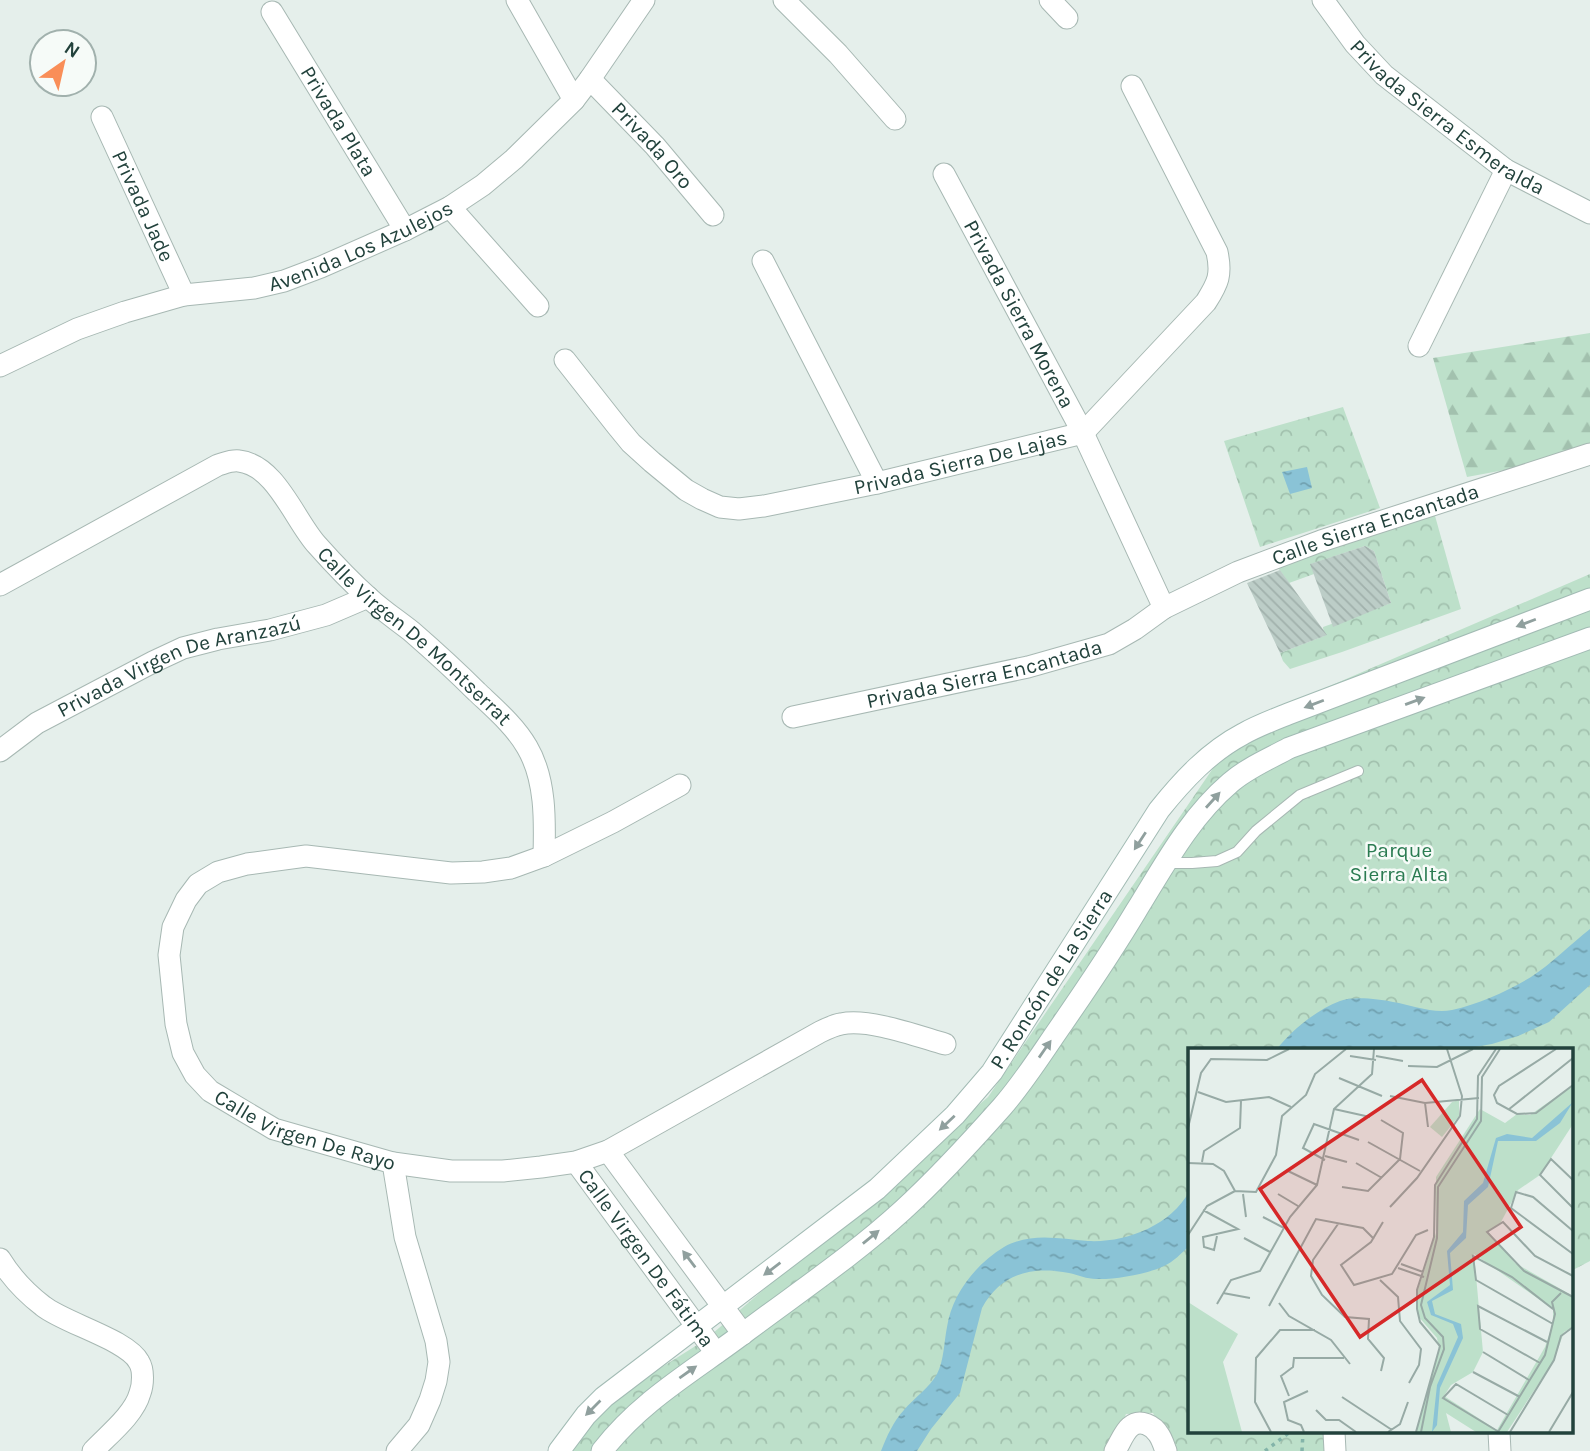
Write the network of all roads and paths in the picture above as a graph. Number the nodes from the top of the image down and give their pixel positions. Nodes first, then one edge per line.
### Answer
1 (516, 0) edge
2 (644, 0) edge
3 (784, 0) edge
4 (1050, 0) edge
5 (1324, 0) edge
6 (272, 12) dead end
7 (1067, 18) dead end
8 (590, 79) junction
9 (1132, 86) dead end
10 (573, 100) junction
11 (102, 117) dead end
12 (895, 119) dead end
13 (1506, 170) junction
14 (944, 174) dead end
15 (450, 208) junction
16 (1590, 213) edge
17 (713, 215) dead end
18 (405, 230) junction
19 (763, 261) dead end
20 (184, 295) junction
21 (538, 306) dead end
22 (1419, 346) dead end
23 (565, 360) dead end
24 (0, 366) edge
25 (1083, 433) junction
26 (1590, 454) edge
27 (877, 484) junction
28 (0, 585) edge
29 (368, 597) junction
30 (1590, 599) edge
31 (1164, 608) junction
32 (1590, 638) edge
33 (793, 717) dead end
34 (0, 751) edge
35 (1358, 771) dead end
36 (680, 785) dead end
37 (544, 856) junction
38 (1165, 863) junction
39 (1107, 892) junction
40 (1137, 910) junction
41 (945, 1044) dead end
42 (608, 1151) junction
43 (576, 1162) junction
44 (393, 1163) junction
45 (0, 1259) edge
46 (723, 1306) junction
47 (697, 1325) junction
48 (743, 1334) junction
49 (716, 1353) junction
50 (1287, 1434) edge
51 (1162, 1443) edge
52 (93, 1451) edge
53 (397, 1451) edge
54 (559, 1451) edge
55 (602, 1451) edge
56 (1115, 1451) edge
57 (1265, 1451) edge

1 - 10 street
2 - 8 street, Avenida Los Azulejos
3 - 12 street
4 - 7 street
5 - 13 street, Privada Sierra Esmeralda
6 - 18 street, Privada Plata
8 - 10 street, Avenida Los Azulejos
8 - 17 street, Privada Oro
9 - 25 street, Privada Sierra De Lajas
10 - 15 street, Avenida Los Azulejos
11 - 20 street, Privada Jade
13 - 16 street, Privada Sierra Esmeralda
13 - 22 street
14 - 25 street, Privada Sierra Morena
15 - 18 street, Avenida Los Azulejos
15 - 21 street
18 - 20 street, Avenida Los Azulejos
19 - 27 street
20 - 24 street, Avenida Los Azulejos
23 - 27 street, Privada Sierra De Lajas
25 - 27 street, Privada Sierra De Lajas
25 - 31 street, Privada Sierra Morena
26 - 31 street, Calle Sierra Encantada
28 - 29 street, Calle Virgen De Montserrat
29 - 34 street, Privada Virgen De Aranzazú
29 - 37 street, Calle Virgen De Montserrat
30 -> 39 street, P. Roncón de La Sierra
31 - 33 street, Privada Sierra Encantada
38 -> 32 street, P. Roncón de La Sierra
35 - 38 lane
36 - 37 street, Calle Virgen De Rayo
37 - 44 street, Calle Virgen De Rayo
38 - 40 street, P. Roncón de La Sierra
39 - 40 street
39 -> 46 street, P. Roncón de La Sierra
48 -> 40 street, P. Roncón de La Sierra
41 - 42 street, Calle Virgen De Rayo
42 - 43 street, Calle Virgen De Rayo
46 -> 42 street, Calle Virgen De Fátima
43 - 44 street, Calle Virgen De Rayo
43 - 47 street, Calle Virgen De Fátima
44 - 53 street
45 - 52 street
46 - 47 street, P. Roncón de La Sierra
46 - 48 street, Calle Virgen De Fátima
47 - 49 street, Calle Virgen De Fátima
47 -> 54 street, P. Roncón de La Sierra
48 - 49 street, P. Roncón de La Sierra
55 -> 49 street, P. Roncón de La Sierra
50 - 57 path
51 - 56 street

